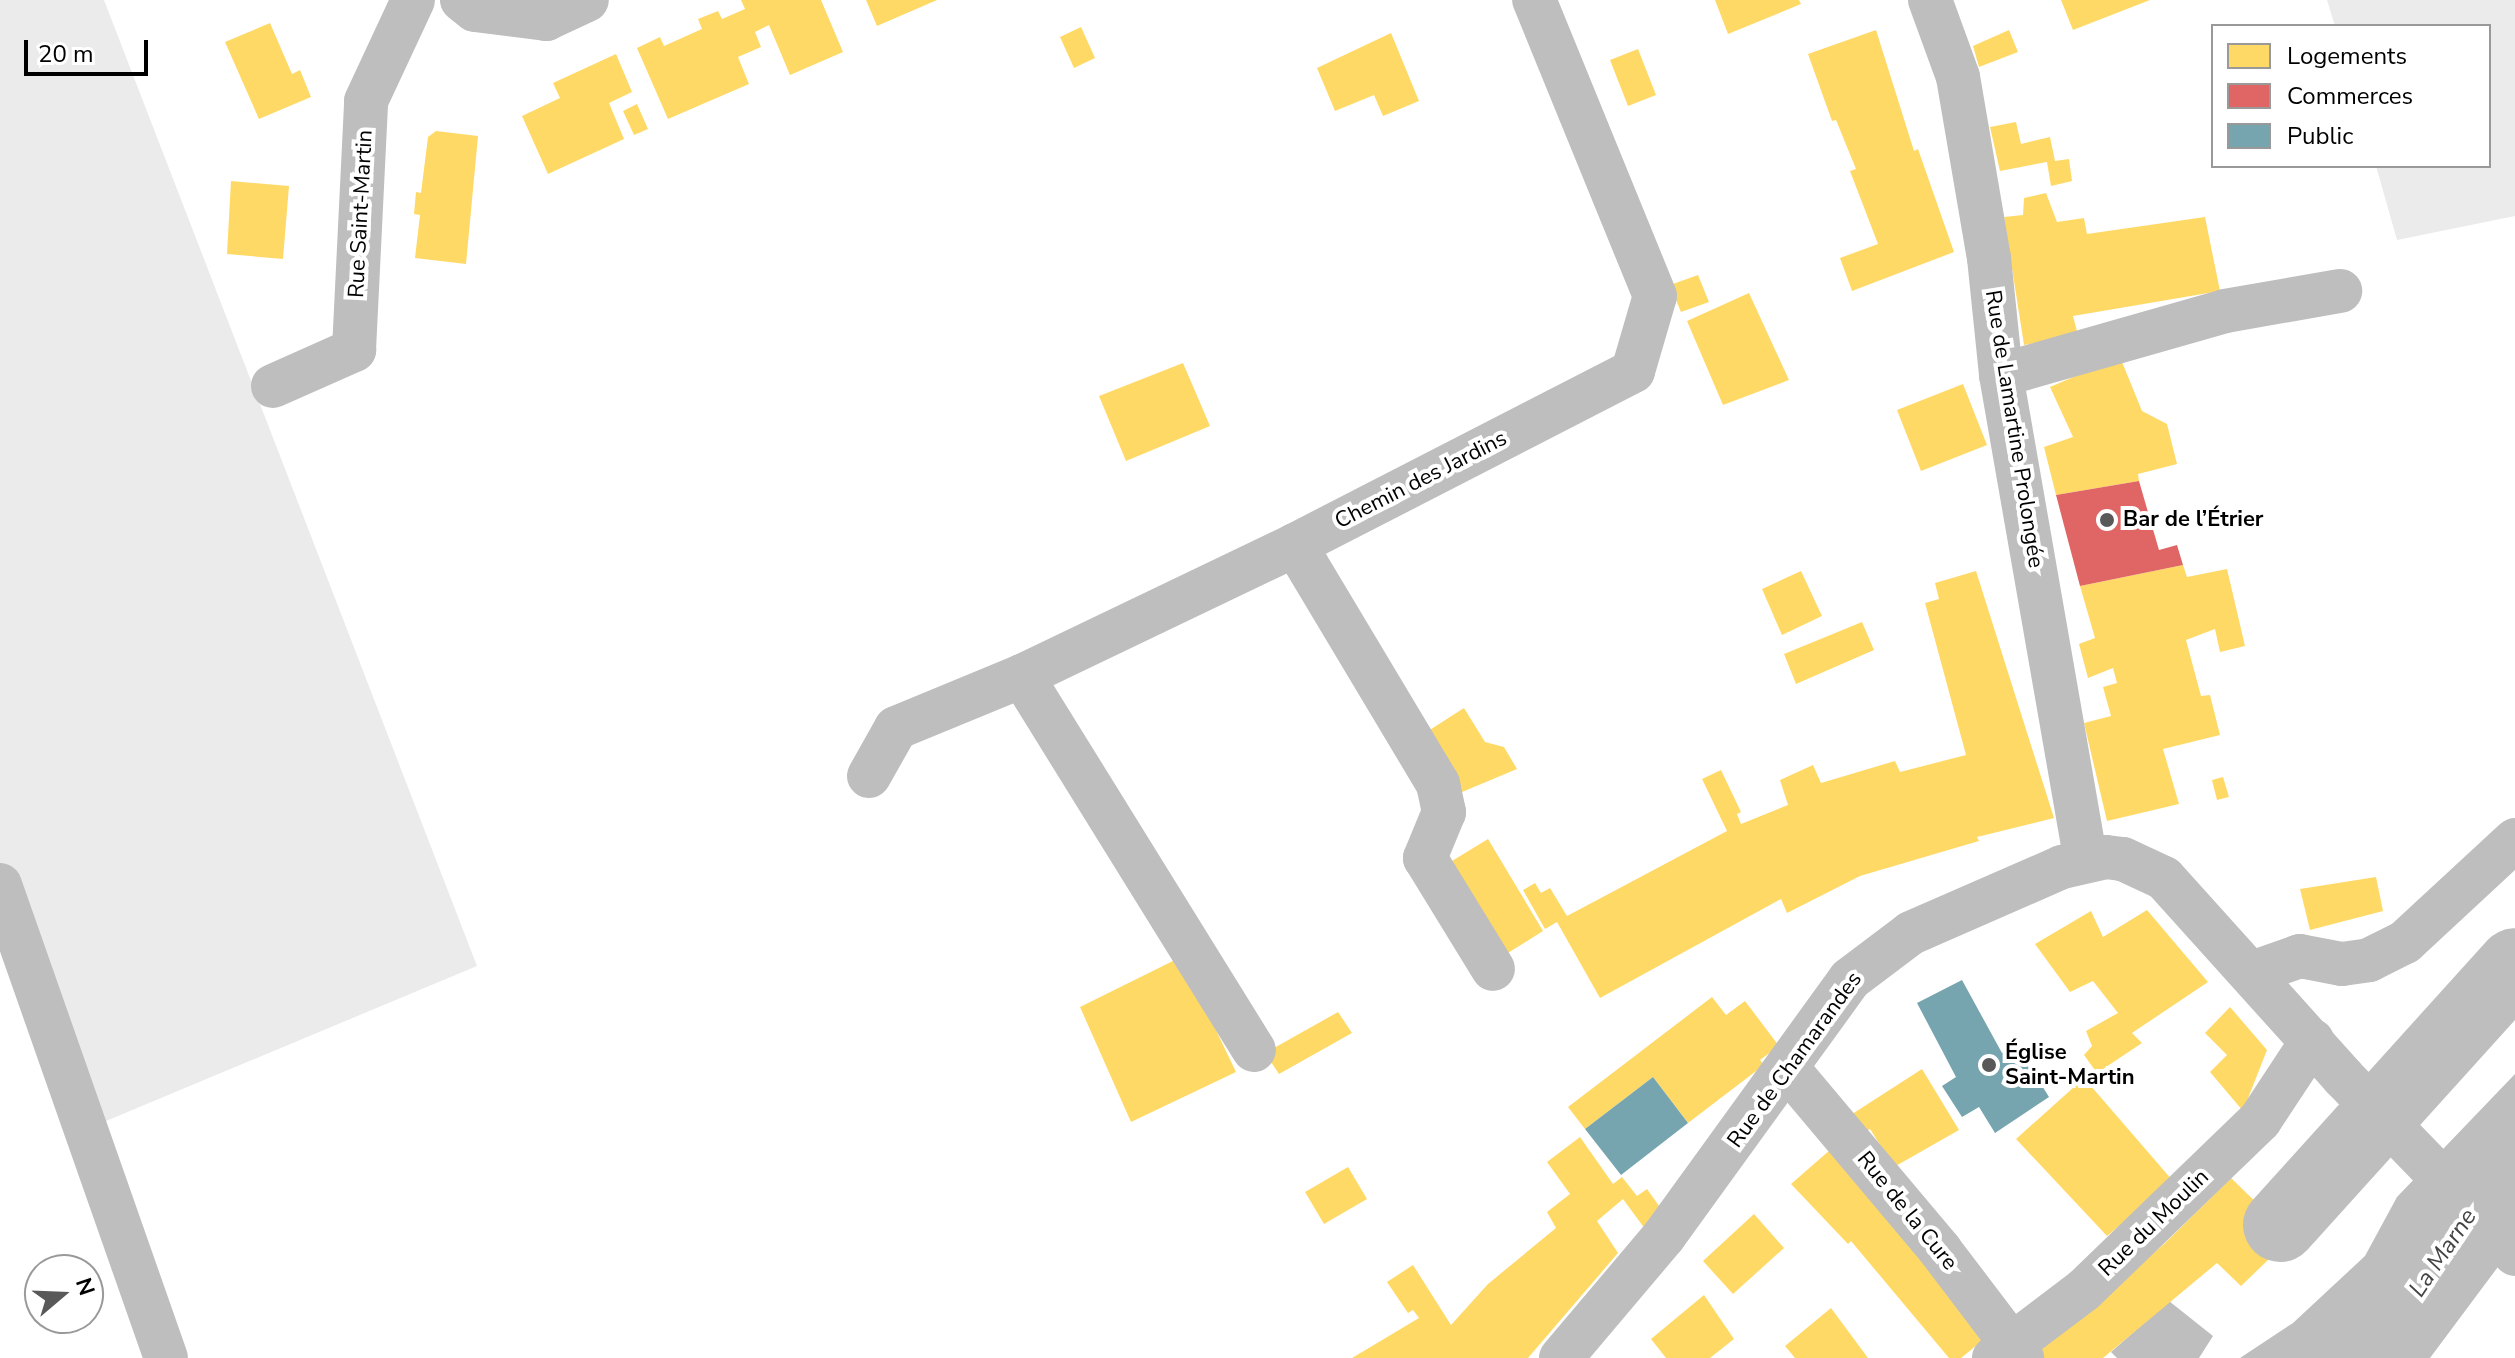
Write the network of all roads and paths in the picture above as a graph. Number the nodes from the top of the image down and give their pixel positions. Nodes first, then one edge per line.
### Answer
1 (413, 0) edge
2 (462, 0) edge
3 (587, 0) edge
4 (1534, 0) edge
5 (1930, 0) edge
6 (2340, 291) dead end
7 (2001, 375) junction
8 (273, 386) dead end
9 (1295, 545) junction
10 (1022, 676) junction
11 (869, 776) dead end
12 (2515, 840) edge
13 (2086, 861) junction
14 (0, 885) edge
15 (1493, 969) dead end
16 (2252, 973) junction
17 (1254, 1050) dead end
18 (2304, 1055) junction
19 (1787, 1068) junction
20 (2515, 1254) edge
21 (2009, 1353) edge
22 (166, 1358) edge
23 (1561, 1358) edge

1 - 8 street, Rue Saint-Martin
2 - 3 street
4 - 9 street, Chemin des Jardins
5 - 7 street, Rue de Lamartine Prolongée
6 - 7 street
7 - 13 street, Rue de Lamartine Prolongée
9 - 10 street, Chemin des Jardins
9 - 15 street
10 - 11 street, Chemin des Jardins
10 - 17 street
12 - 16 street
13 - 16 street, Rue de Chamarandes
13 - 19 street, Rue de Chamarandes
14 - 22 street
16 - 18 street, Rue de Chamarandes
18 - 20 street, Rue de Chamarandes
18 - 21 street, Rue du Moulin
19 - 21 street, Rue de la Cure
19 - 23 street, Rue de Chamarandes

